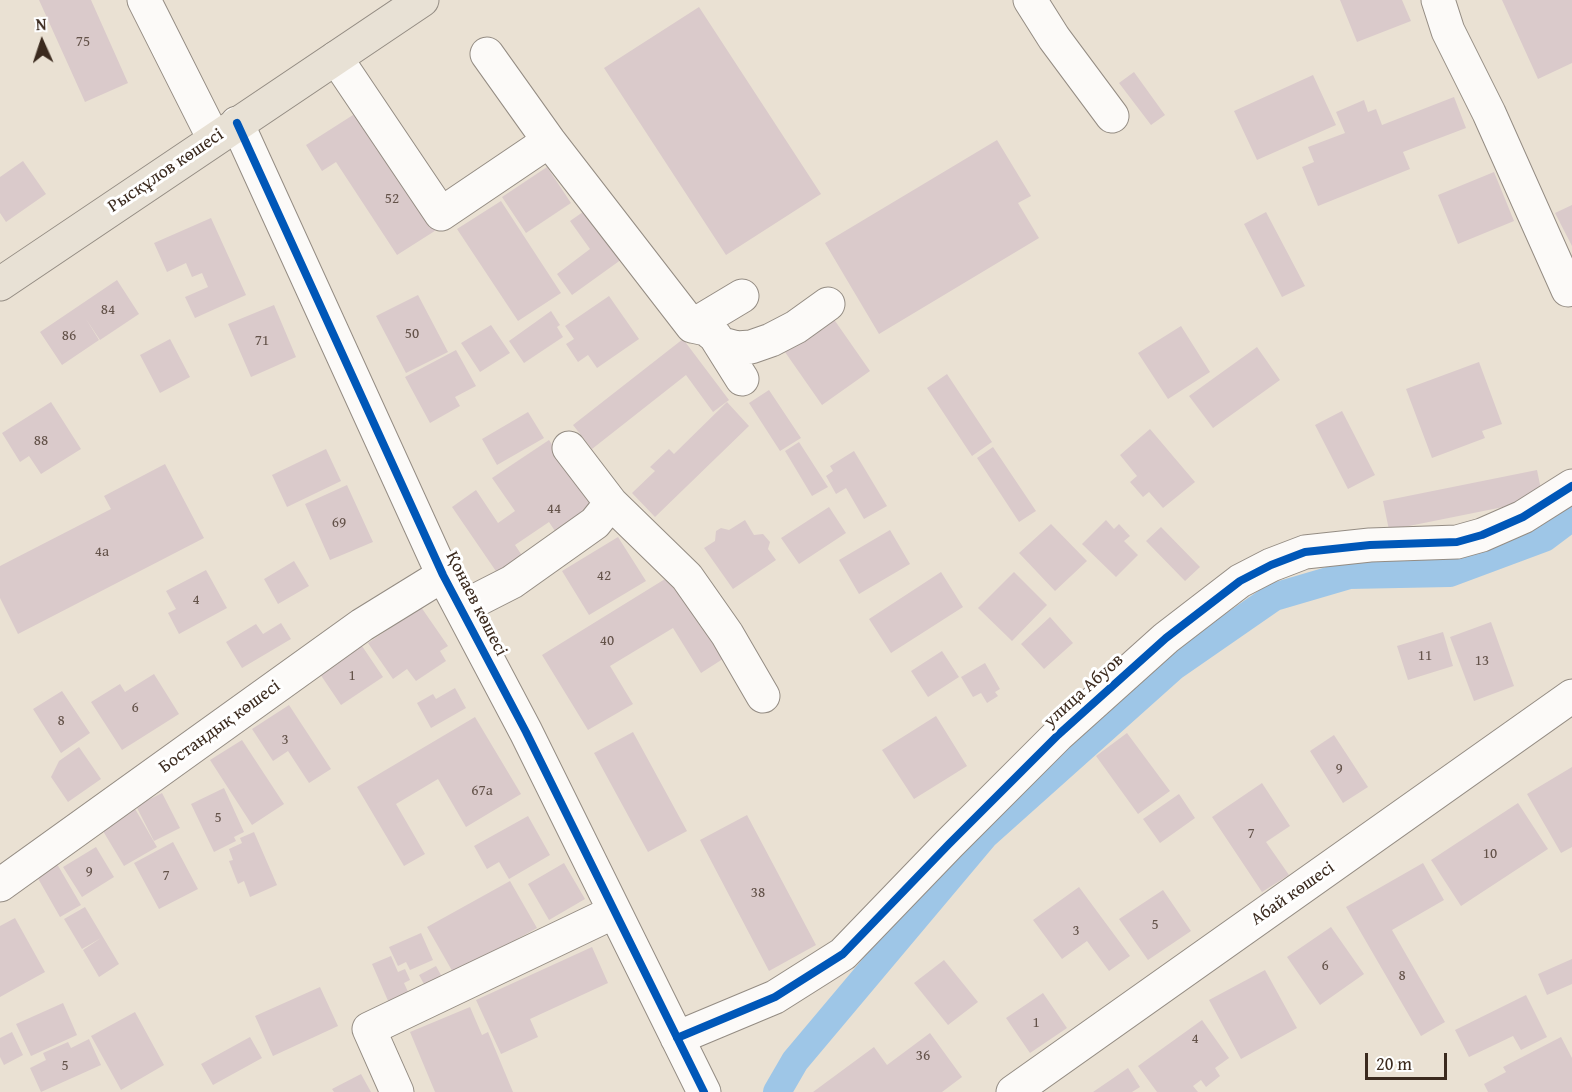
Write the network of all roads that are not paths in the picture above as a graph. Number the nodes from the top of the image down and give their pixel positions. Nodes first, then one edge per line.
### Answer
1 (144, 0) edge
2 (422, 0) edge
3 (1030, 0) edge
4 (1438, 0) edge
5 (487, 54) dead end
6 (336, 58) junction
7 (1112, 116) dead end
8 (225, 131) junction
9 (549, 141) junction
10 (0, 284) edge
11 (1568, 290) dead end
12 (742, 296) dead end
13 (828, 304) dead end
14 (692, 326) junction
15 (722, 344) junction
16 (742, 380) dead end
17 (569, 448) dead end
18 (1572, 486) edge
19 (611, 503) junction
20 (444, 575) junction
21 (460, 608) junction
22 (763, 696) dead end
23 (1572, 696) edge
24 (0, 885) edge
25 (614, 912) junction
26 (677, 1038) junction
27 (397, 1092) edge
28 (704, 1092) edge
29 (1013, 1092) edge

1 - 8 street, Қонаев көшесі
2 - 6 main road, Рысқұлов көшесі
3 - 7 street
4 - 11 street
5 - 9 street
6 - 8 main road, Рысқұлов көшесі
6 - 9 street
8 - 10 main road, Рысқұлов көшесі
8 - 20 street, Қонаев көшесі
9 - 14 street
12 - 14 street
13 - 15 street
14 - 15 street
15 - 16 street
17 - 19 street
18 - 26 street, улица Абуов
19 - 21 street
19 - 22 street
20 - 21 street, Қонаев көшесі
20 - 24 street, Бостандық көшесі
21 - 25 street, Қонаев көшесі
23 - 29 street, Абай көшесі
25 - 26 street, Қонаев көшесі
25 - 27 street
26 - 28 street, Қонаев көшесі

